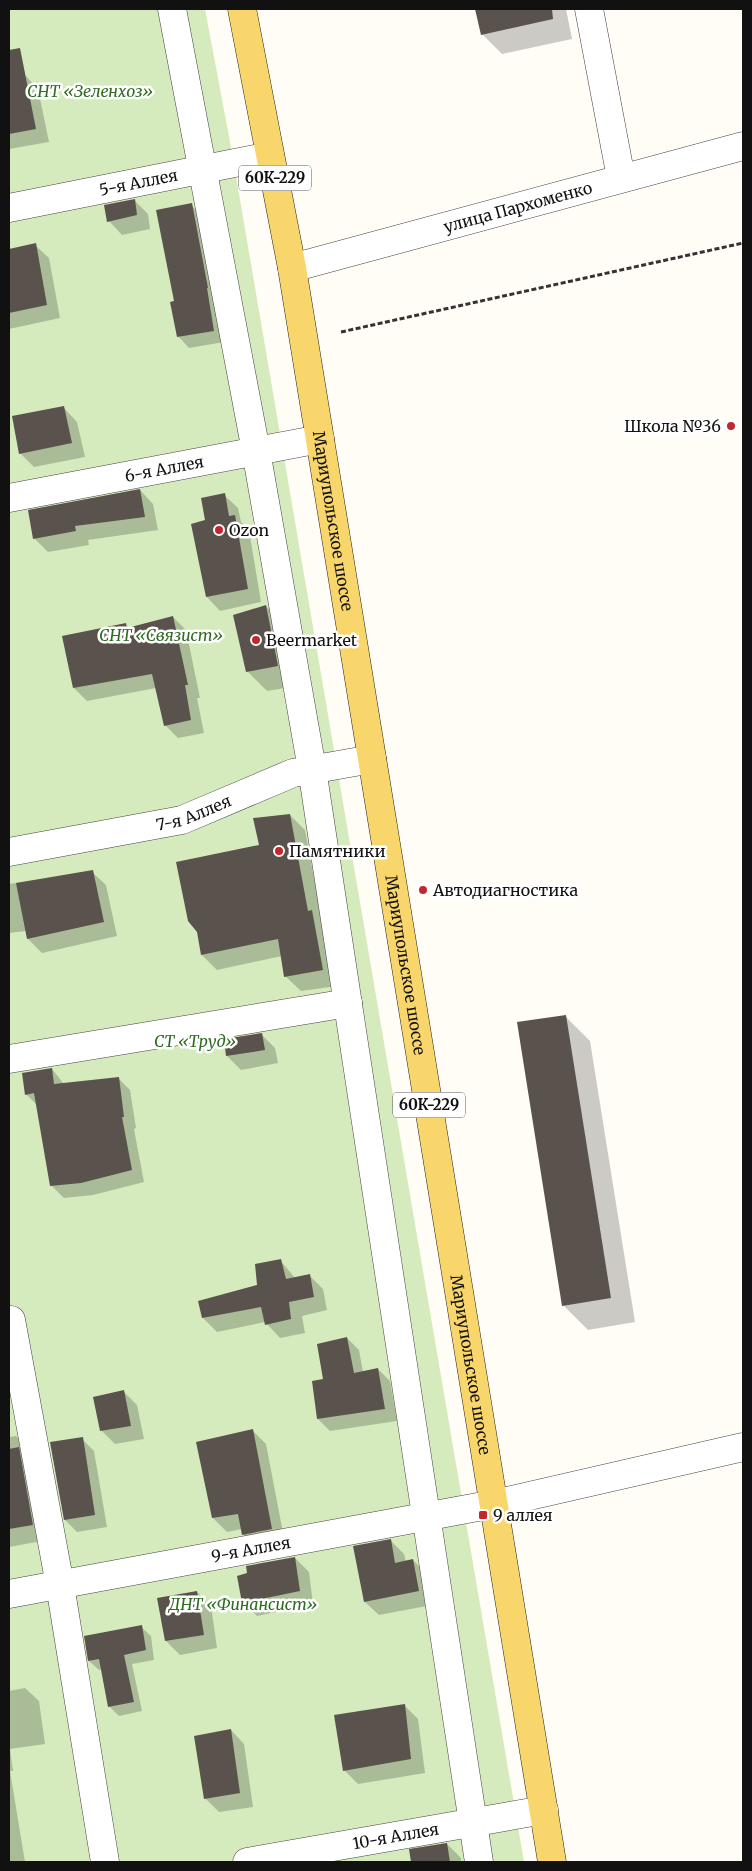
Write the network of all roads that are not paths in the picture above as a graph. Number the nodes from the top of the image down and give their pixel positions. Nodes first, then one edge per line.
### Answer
1 (172, 9) edge
2 (242, 9) edge
3 (589, 9) edge
4 (743, 146) edge
5 (270, 156) junction
6 (203, 169) junction
7 (620, 178) junction
8 (9, 208) edge
9 (292, 268) junction
10 (320, 439) junction
11 (256, 451) junction
12 (9, 498) edge
13 (372, 758) junction
14 (312, 769) junction
15 (9, 852) edge
16 (348, 1002) junction
17 (9, 1059) edge
18 (11, 1320) dead end
19 (743, 1447) edge
20 (494, 1504) junction
21 (428, 1517) junction
22 (60, 1585) junction
23 (9, 1594) edge
24 (544, 1810) junction
25 (472, 1823) junction
26 (105, 1862) edge
27 (247, 1862) edge
28 (478, 1862) edge
29 (552, 1862) edge

1 - 6 street
2 - 5 main road, Мариупольское шоссе / 60К-229
3 - 7 street
4 - 7 street, улица Пархоменко
5 - 6 street, 5-я Аллея
5 - 9 main road, Мариупольское шоссе / 60К-229
6 - 8 street, 5-я Аллея
6 - 11 street
7 - 9 street, улица Пархоменко
9 - 10 main road, Мариупольское шоссе / 60К-229
10 - 11 street, 6-я Аллея
10 - 13 main road, Мариупольское шоссе / 60К-229
11 - 12 street, 6-я Аллея
11 - 14 street
13 - 14 street, 7-я Аллея
13 - 20 main road, Мариупольское шоссе / 60К-229
14 - 15 street, 7-я Аллея
14 - 16 street
16 - 17 street
16 - 21 street
18 - 22 street
19 - 20 street, 9-я Аллея
20 - 21 street, 9-я Аллея
20 - 24 main road, Мариупольское шоссе / 60К-229
21 - 22 street, 9-я Аллея
21 - 25 street
22 - 23 street, 9-я Аллея
22 - 26 street
24 - 25 street, 10-я Аллея
24 - 29 main road, Мариупольское шоссе / 60К-229
25 - 27 street, 10-я Аллея
25 - 28 street

